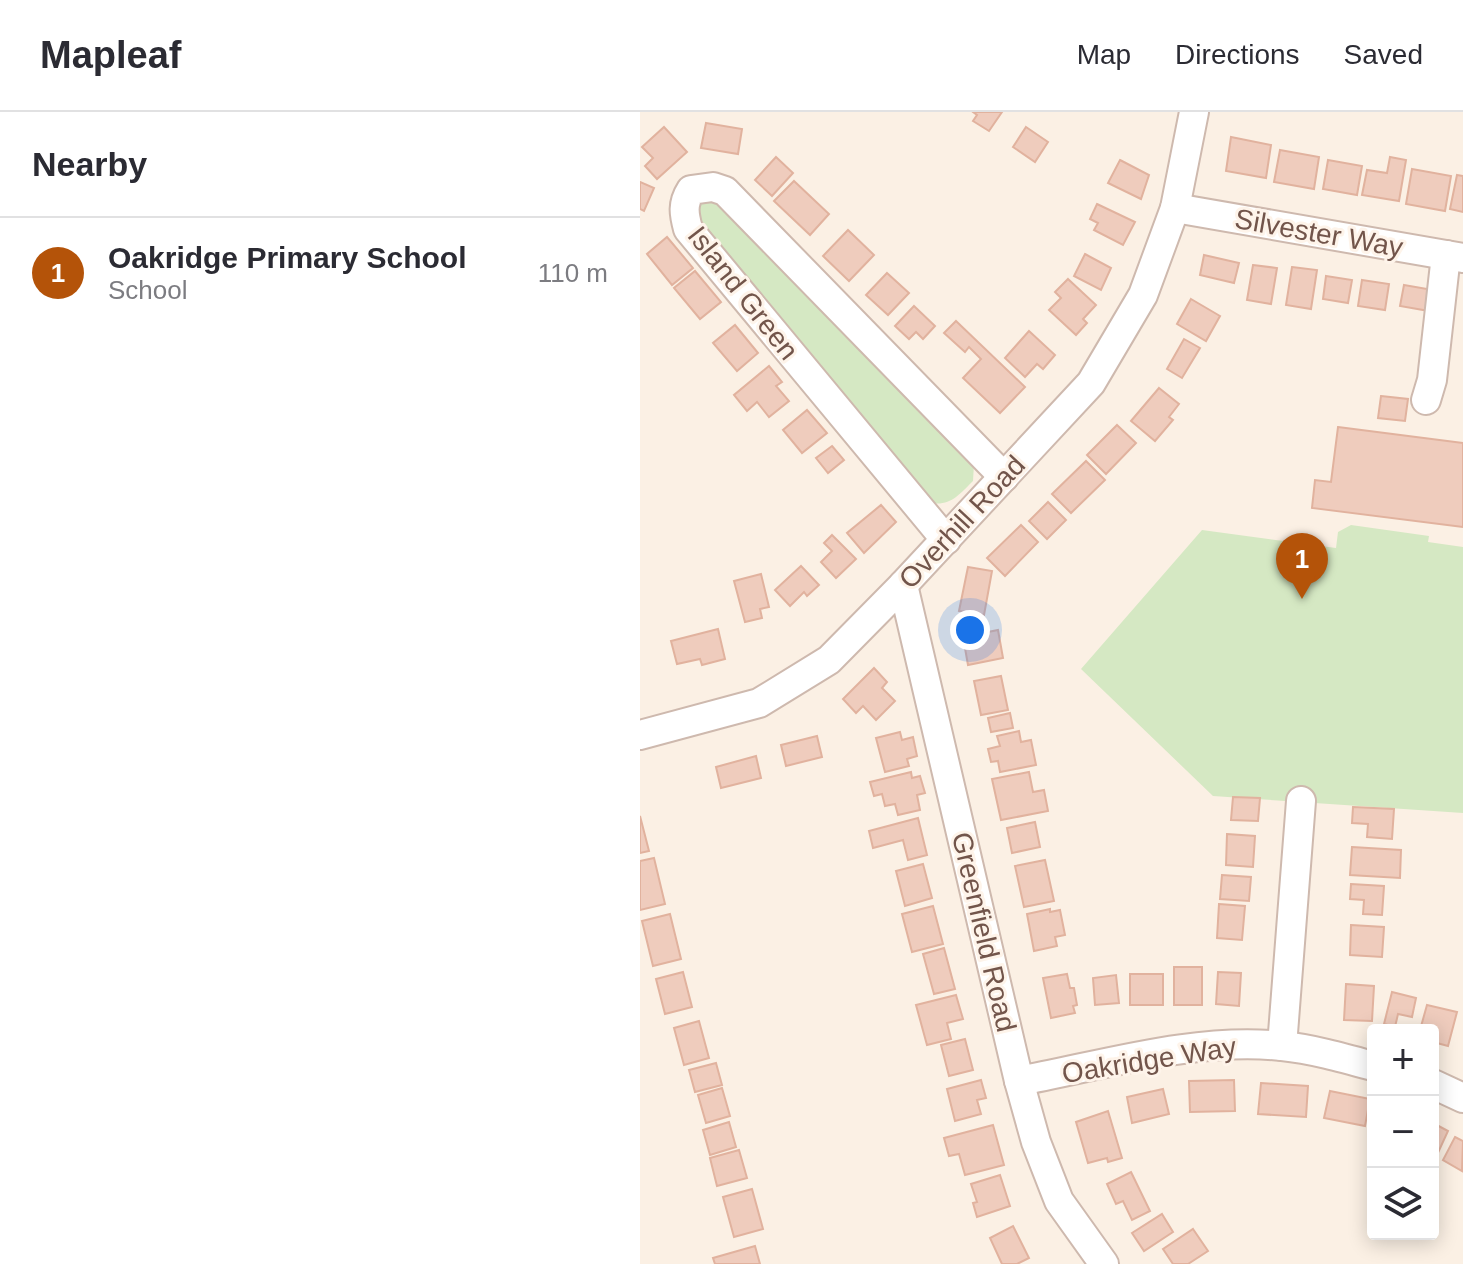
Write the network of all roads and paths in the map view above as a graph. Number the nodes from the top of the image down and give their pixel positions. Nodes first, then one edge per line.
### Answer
1 (1194, 112) edge
2 (1176, 202) junction
3 (1455, 256) edge
4 (1426, 400) dead end
5 (1004, 477) junction
6 (946, 540) junction
7 (903, 585) junction
8 (640, 735) edge
9 (1301, 801) dead end
10 (1282, 1046) junction
11 (1367, 1065) edge
12 (1019, 1081) junction
13 (1439, 1087) edge
14 (1463, 1098) edge
15 (1104, 1264) edge

1 - 2 street, Overhill Road
2 - 3 street, Silvester Way
2 - 5 street, Overhill Road
3 - 4 street
5 - 6 street, Overhill Road
5 - 6 street, Island Green
6 - 7 street, Overhill Road
7 - 8 street, Overhill Road
7 - 12 street, Greenfield Road
9 - 10 street
10 - 11 street, Oakridge Way
10 - 12 street, Oakridge Way
12 - 15 street, Greenfield Road
13 - 14 street

